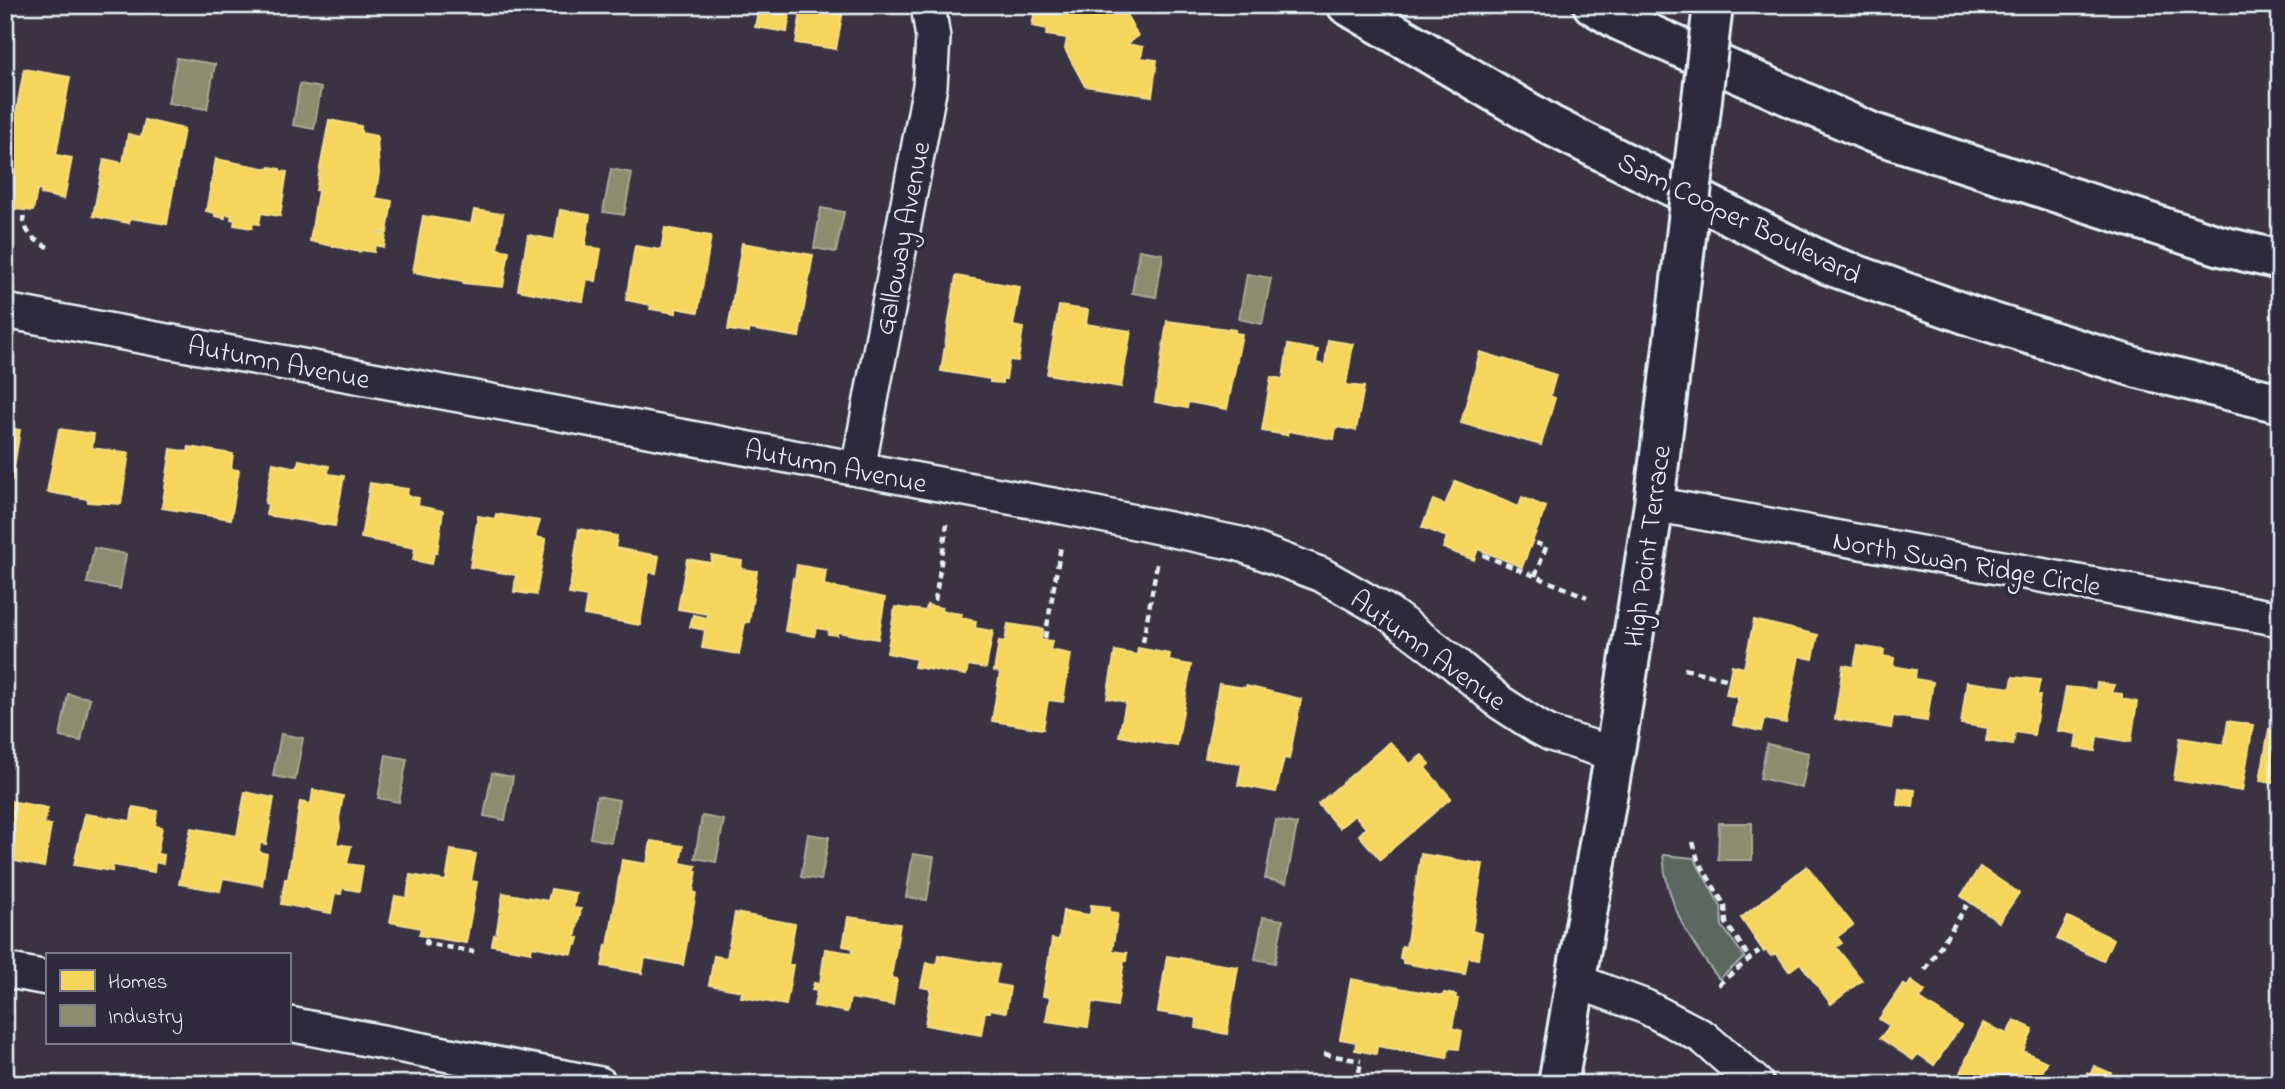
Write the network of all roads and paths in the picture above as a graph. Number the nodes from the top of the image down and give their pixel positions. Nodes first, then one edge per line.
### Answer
1 (928, 5) edge
2 (1347, 5) edge
3 (1593, 5) edge
4 (1713, 5) edge
5 (23, 216) dead end
6 (48, 247) dead end
7 (2280, 260) edge
8 (5, 311) edge
9 (2280, 403) edge
10 (858, 469) junction
11 (1654, 504) junction
12 (947, 524) dead end
13 (1536, 543) dead end
14 (1061, 547) dead end
15 (1483, 555) dead end
16 (1157, 564) dead end
17 (1535, 576) junction
18 (1587, 597) dead end
19 (935, 601) dead end
20 (2280, 619) edge
21 (1045, 638) dead end
22 (1143, 642) dead end
23 (1684, 670) dead end
24 (1726, 679) dead end
25 (1614, 754) junction
26 (1693, 842) dead end
27 (1967, 905) dead end
28 (427, 939) dead end
29 (1759, 951) dead end
30 (474, 952) dead end
31 (1750, 958) junction
32 (5, 970) edge
33 (1925, 970) dead end
34 (46, 978) edge
35 (1576, 981) junction
36 (1718, 985) dead end
37 (290, 1024) edge
38 (1324, 1054) dead end
39 (600, 1084) edge
40 (1357, 1084) edge
41 (1558, 1084) edge
42 (1756, 1084) edge

1 - 10 street, Galloway Avenue
2 - 9 main road, Sam Cooper Boulevard
3 - 7 main road
4 - 11 main road, High Point Terrace, bridge
5 - 6 path
8 - 10 street, Autumn Avenue
10 - 25 street, Autumn Avenue
11 - 20 street, North Swan Ridge Circle
11 - 25 main road, High Point Terrace
12 - 19 path
13 - 17 path
14 - 21 path
15 - 17 path
16 - 22 path
17 - 18 path
23 - 24 path
25 - 35 main road, High Point Terrace
26 - 31 path
27 - 33 path
28 - 30 path
29 - 31 path
31 - 36 path
32 - 34 street
35 - 41 main road, High Point Terrace
35 - 42 street
37 - 39 street
38 - 40 path

